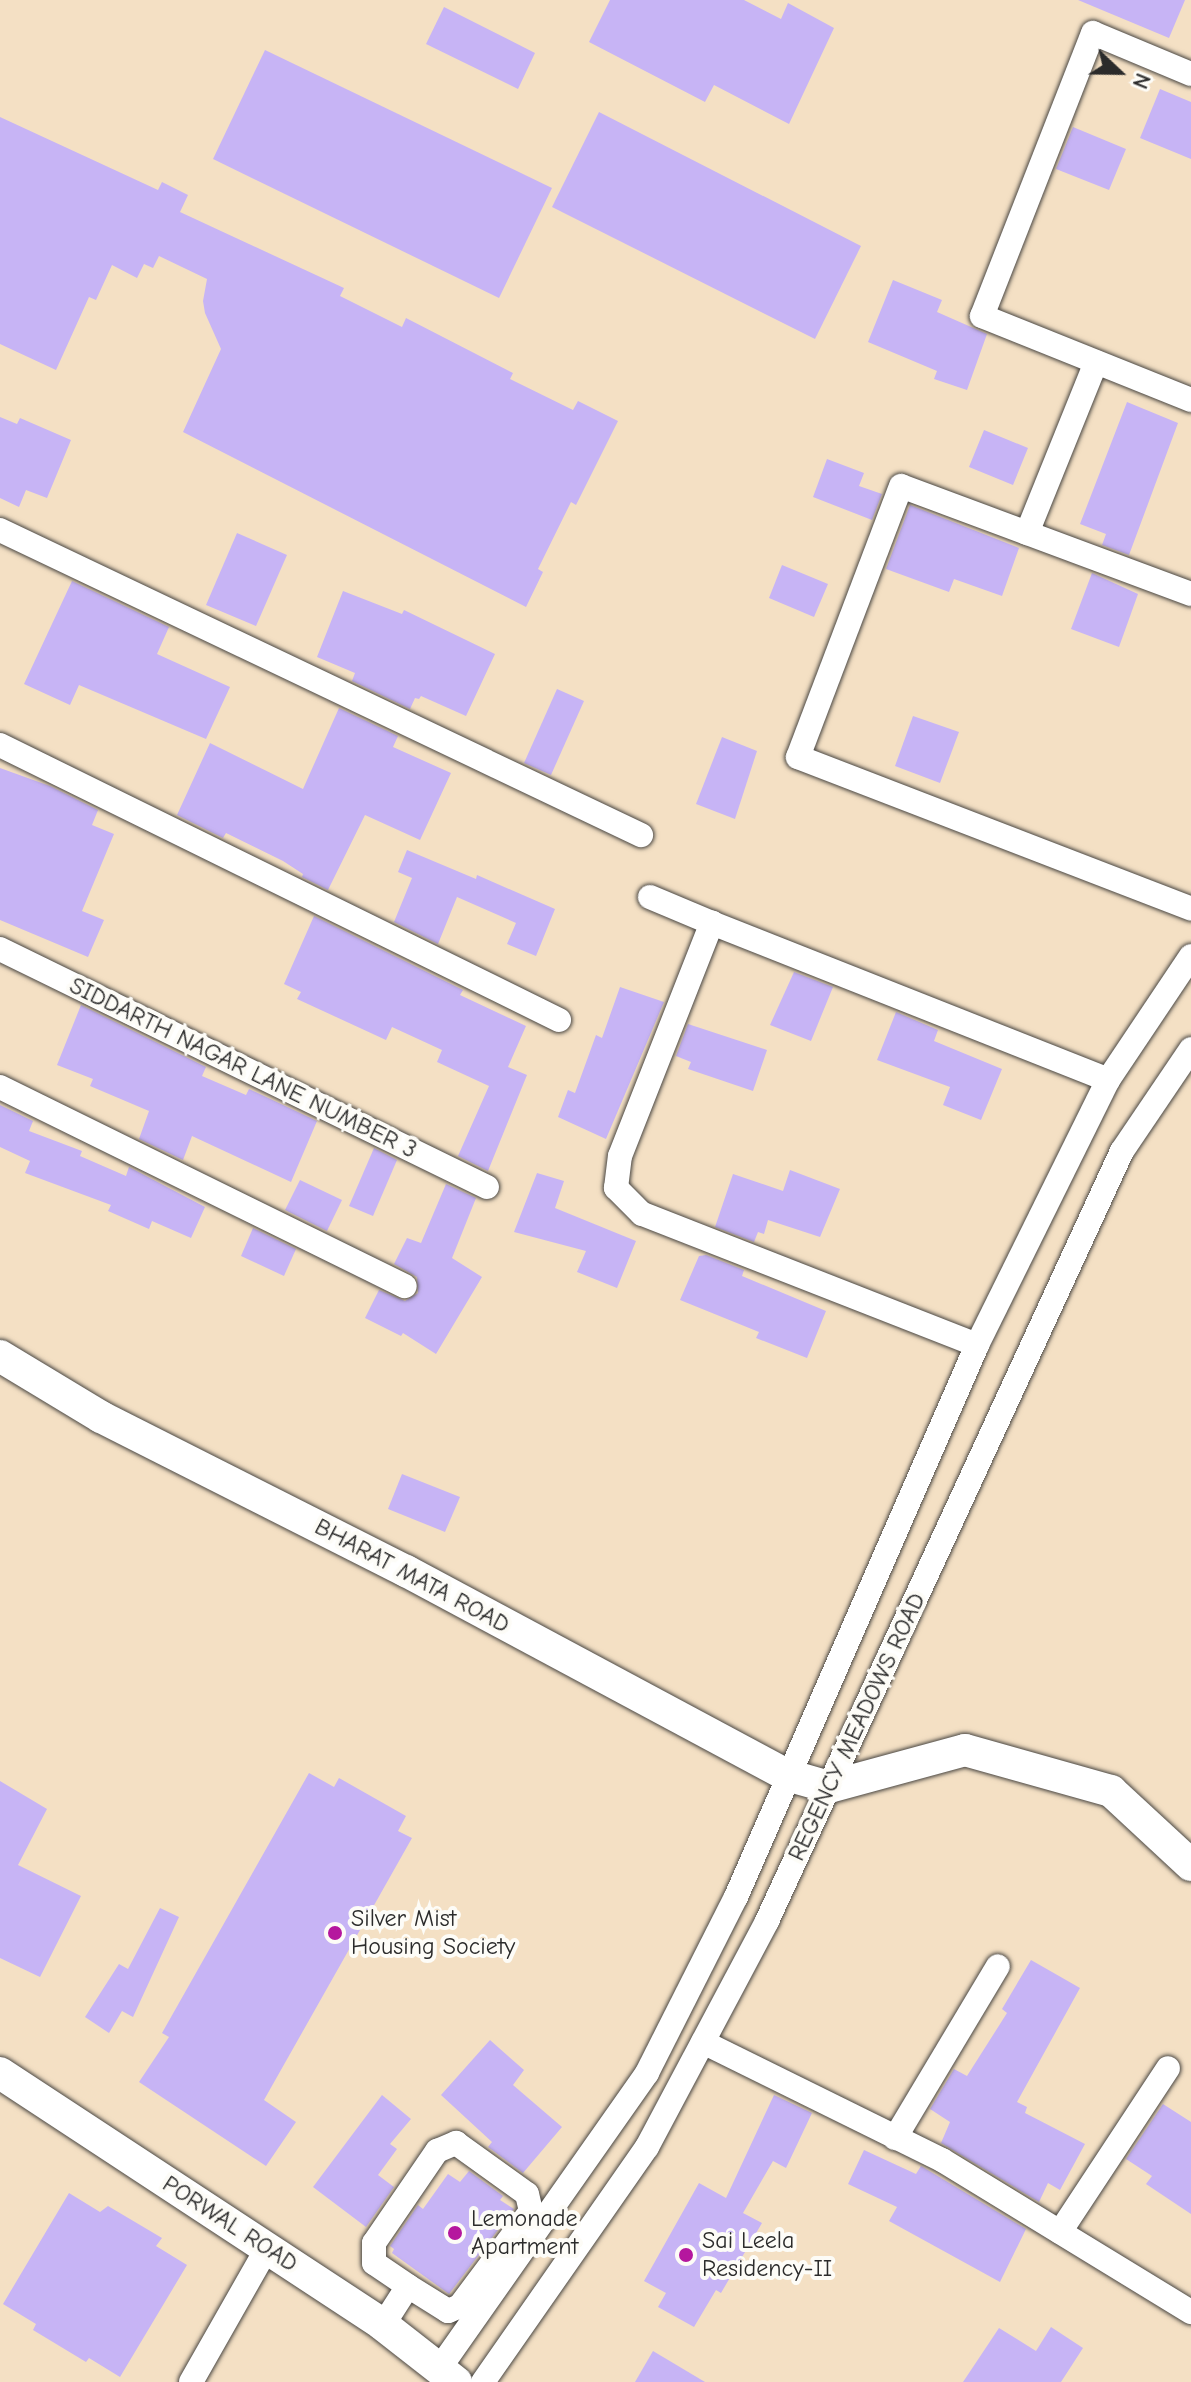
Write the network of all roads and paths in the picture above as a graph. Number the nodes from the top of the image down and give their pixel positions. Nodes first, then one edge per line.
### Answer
1 (1191, 74) edge
2 (1096, 362) junction
3 (1191, 400) edge
4 (0, 530) edge
5 (1027, 533) junction
6 (1191, 594) edge
7 (0, 745) edge
8 (641, 835) dead end
9 (650, 897) dead end
10 (1191, 909) edge
11 (712, 923) junction
12 (0, 949) edge
13 (1191, 956) edge
14 (559, 1020) dead end
15 (1191, 1049) edge
16 (1108, 1080) junction
17 (0, 1087) edge
18 (487, 1187) dead end
19 (405, 1286) dead end
20 (977, 1345) junction
21 (0, 1356) edge
22 (787, 1775) junction
23 (829, 1787) junction
24 (1191, 1865) edge
25 (998, 1966) dead end
26 (703, 2042) junction
27 (1168, 2068) dead end
28 (0, 2073) edge
29 (895, 2138) junction
30 (1060, 2232) junction
31 (267, 2248) junction
32 (408, 2286) junction
33 (1191, 2312) edge
34 (383, 2325) junction
35 (447, 2375) edge
36 (191, 2382) edge
37 (483, 2382) edge

1 - 2 street
2 - 3 street
2 - 5 street
4 - 8 street
5 - 6 street
5 - 10 street
7 - 14 street
9 - 11 street
11 - 16 street
11 - 20 street
12 - 18 street, SIDDARTH NAGAR LANE NUMBER 3
13 - 16 street
15 - 23 street, REGENCY MEADOWS ROAD
16 - 20 street
17 - 19 street
20 - 22 street
21 - 22 street, BHARAT MATA ROAD
22 - 23 street, BHARAT MATA ROAD
22 - 35 street
23 - 24 street
23 - 26 street, REGENCY MEADOWS ROAD
25 - 29 street
26 - 29 street
26 - 37 street, REGENCY MEADOWS ROAD
27 - 30 street
28 - 31 street, PORWAL ROAD
29 - 30 street
30 - 33 street
31 - 34 street, PORWAL ROAD
31 - 36 street
32 - 32 street
32 - 34 street
34 - 35 street, PORWAL ROAD

